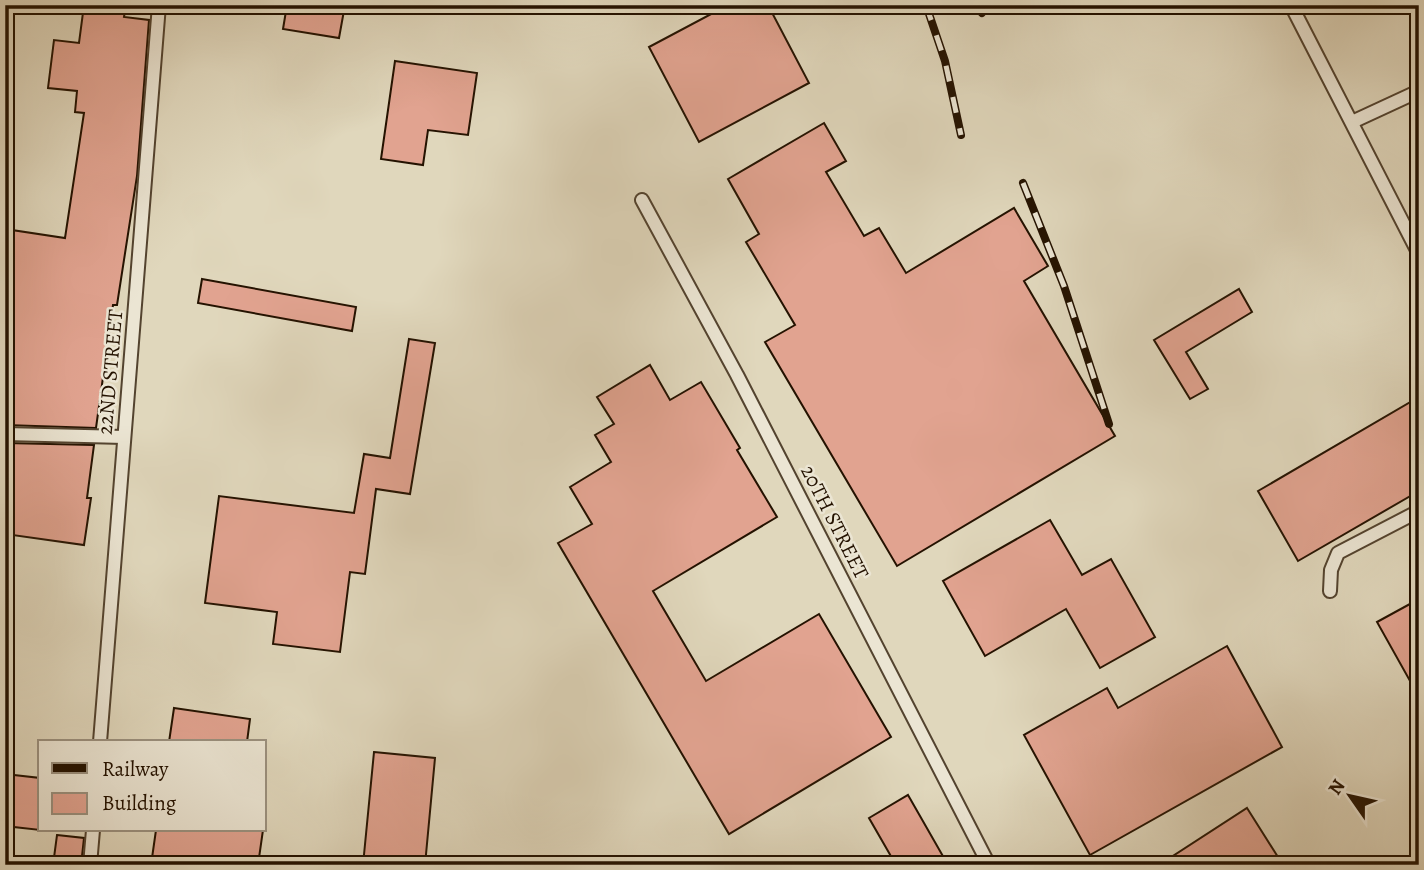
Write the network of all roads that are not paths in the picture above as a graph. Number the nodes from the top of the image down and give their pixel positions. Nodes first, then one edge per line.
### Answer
1 (159, 5) edge
2 (1291, 5) edge
3 (1419, 91) edge
4 (1352, 122) junction
5 (642, 200) dead end
6 (1419, 254) edge
7 (5, 434) edge
8 (124, 437) junction
9 (1419, 511) edge
10 (1330, 591) dead end
11 (100, 740) edge
12 (93, 832) edge
13 (90, 865) edge
14 (989, 865) edge

1 - 8 lane, 22ND STREET
2 - 4 lane
3 - 4 lane
4 - 6 lane
5 - 14 lane, 20TH STREET
7 - 8 lane
8 - 11 lane, 22ND STREET
9 - 10 lane
12 - 13 lane

